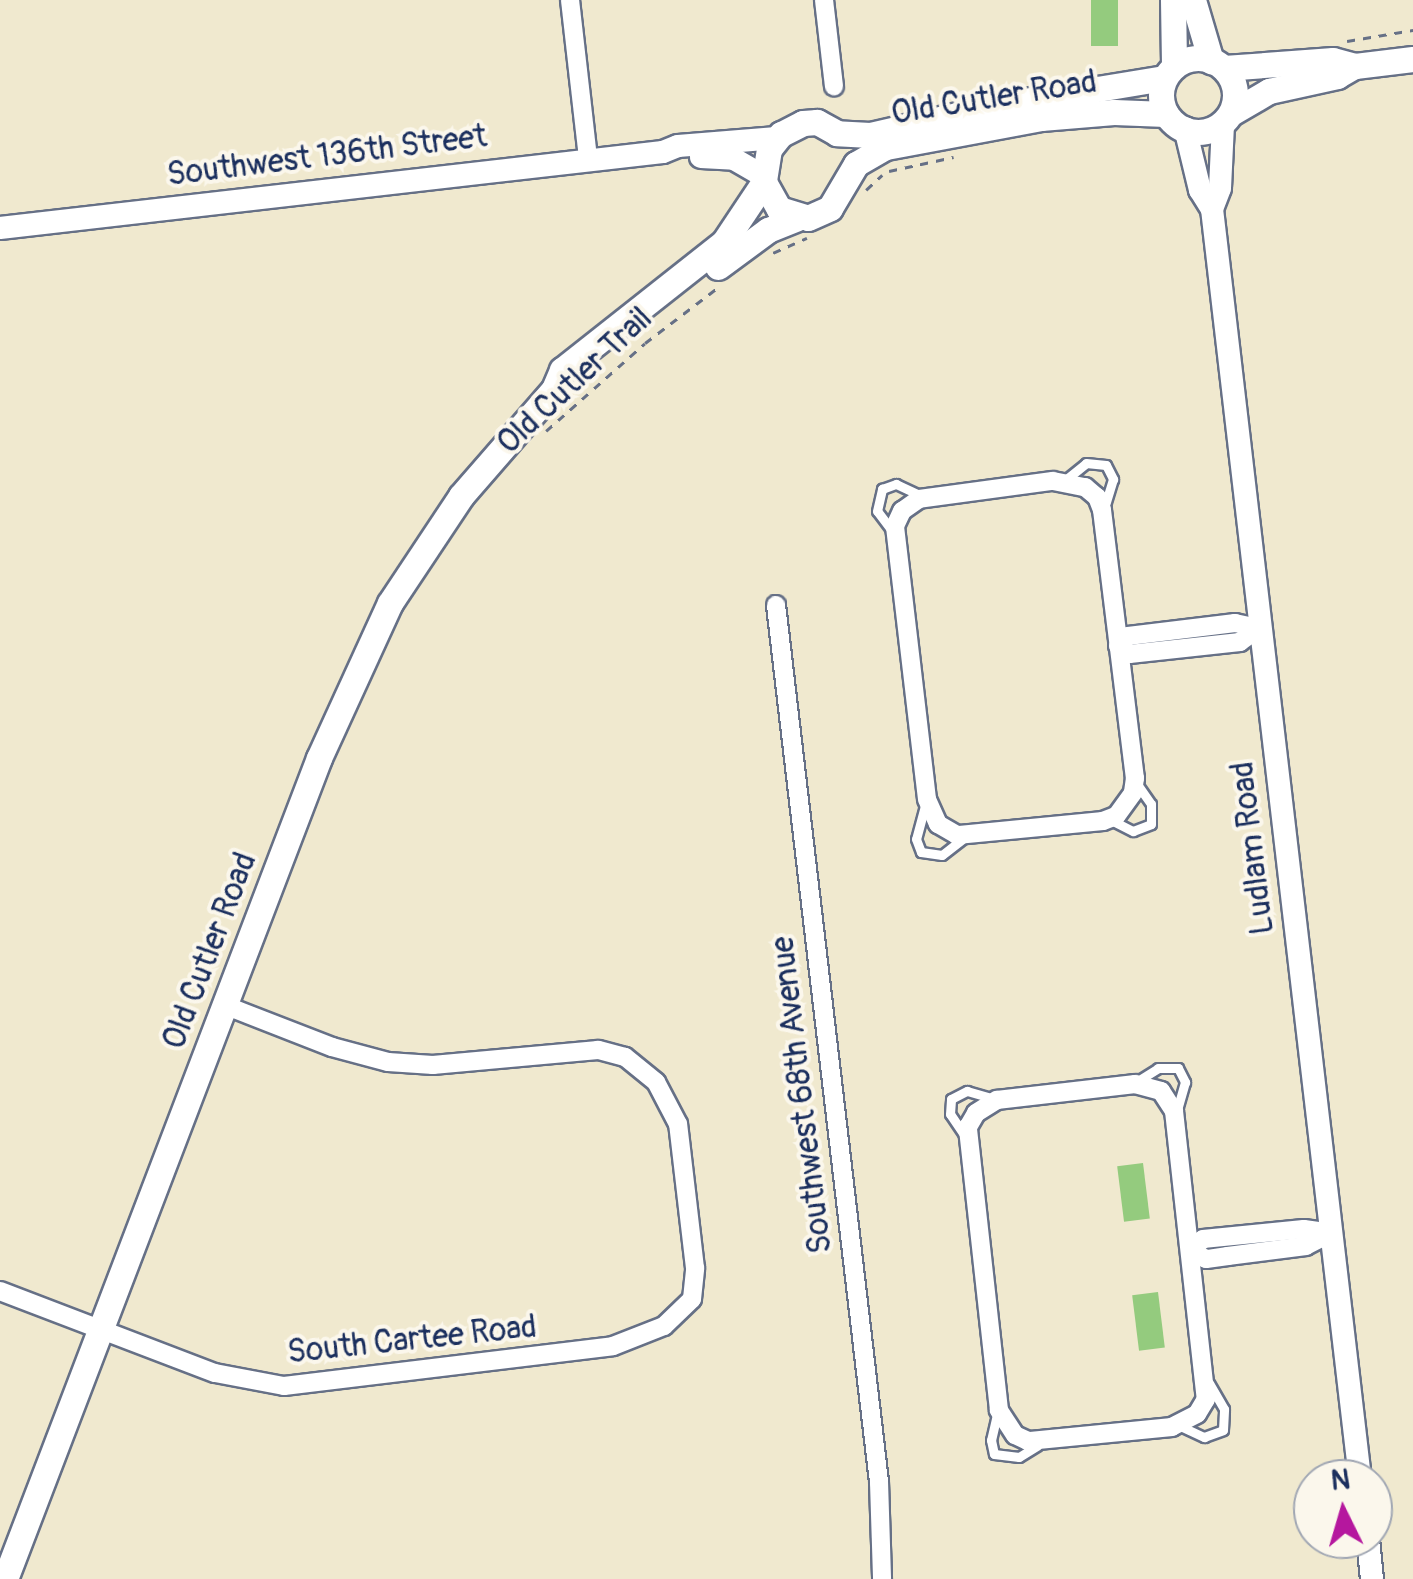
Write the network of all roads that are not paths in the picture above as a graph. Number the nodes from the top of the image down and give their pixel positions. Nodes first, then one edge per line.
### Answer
1 (570, 0) edge
2 (824, 0) edge
3 (1173, 0) edge
4 (1193, 0) edge
5 (1413, 59) edge
6 (1217, 65) junction
7 (1355, 66) junction
8 (1169, 72) junction
9 (834, 86) dead end
10 (1228, 118) junction
11 (1176, 120) junction
12 (836, 133) junction
13 (777, 138) junction
14 (663, 152) junction
15 (588, 158) junction
16 (764, 179) junction
17 (851, 190) junction
18 (1212, 209) junction
19 (806, 226) junction
20 (0, 228) edge
21 (554, 388) junction
22 (1064, 481) junction
23 (924, 498) junction
24 (1102, 510) junction
25 (894, 533) junction
26 (776, 605) dead end
27 (1258, 628) junction
28 (1118, 646) junction
29 (1135, 782) junction
30 (927, 800) junction
31 (1116, 815) junction
32 (965, 837) junction
33 (224, 1005) junction
34 (1132, 1085) junction
35 (997, 1100) junction
36 (1175, 1115) junction
37 (967, 1139) junction
38 (1331, 1233) junction
39 (1191, 1251) junction
40 (0, 1291) edge
41 (100, 1329) junction
42 (1208, 1380) junction
43 (999, 1408) junction
44 (1178, 1425) junction
45 (1042, 1442) junction
46 (1358, 1459) edge
47 (5, 1579) edge
48 (882, 1579) edge

1 - 15 street
2 - 9 street
3 - 8 main road
4 - 6 main road
5 - 7 main road
6 - 7 main road
6 - 8 main road, Old Cutler Road
6 - 10 main road
7 - 10 main road
8 - 11 main road
8 - 12 main road, Old Cutler Road
10 - 11 main road, Old Cutler Road
10 - 18 street, Ludlam Road
11 - 17 main road, Old Cutler Road
11 - 18 street, Ludlam Road
12 - 13 main road, Old Cutler Road
12 - 17 main road
13 - 14 street, Southwest 136th Street
13 - 16 main road
14 - 15 street, Southwest 136th Street
14 - 16 street, Southwest 136th Street
15 - 20 street, Southwest 136th Street
16 - 19 main road
16 - 21 main road, Old Cutler Road
17 - 19 main road, Old Cutler Road
18 - 27 street, Ludlam Road
19 - 21 main road, Old Cutler Road
21 - 33 main road, Old Cutler Road
22 - 23 street
22 - 24 street
22 - 24 lane
23 - 25 street
23 - 25 lane
24 - 28 street
25 - 30 street
26 - 48 street, Southwest 68th Avenue
27 - 28 street
27 - 38 street, Ludlam Road
28 - 29 street
29 - 31 street
29 - 31 lane
30 - 32 street
30 - 32 lane
31 - 32 street
33 - 41 main road, Old Cutler Road
33 - 41 street, South Cartee Road
34 - 35 street
34 - 36 street
34 - 36 lane
35 - 37 street
35 - 37 lane
36 - 39 street
37 - 43 street
38 - 39 street
38 - 46 street, Ludlam Road
39 - 42 street
40 - 41 street, South Cartee Road
41 - 47 main road, Old Cutler Road
42 - 44 street
42 - 44 lane
43 - 45 street
43 - 45 lane
44 - 45 street

